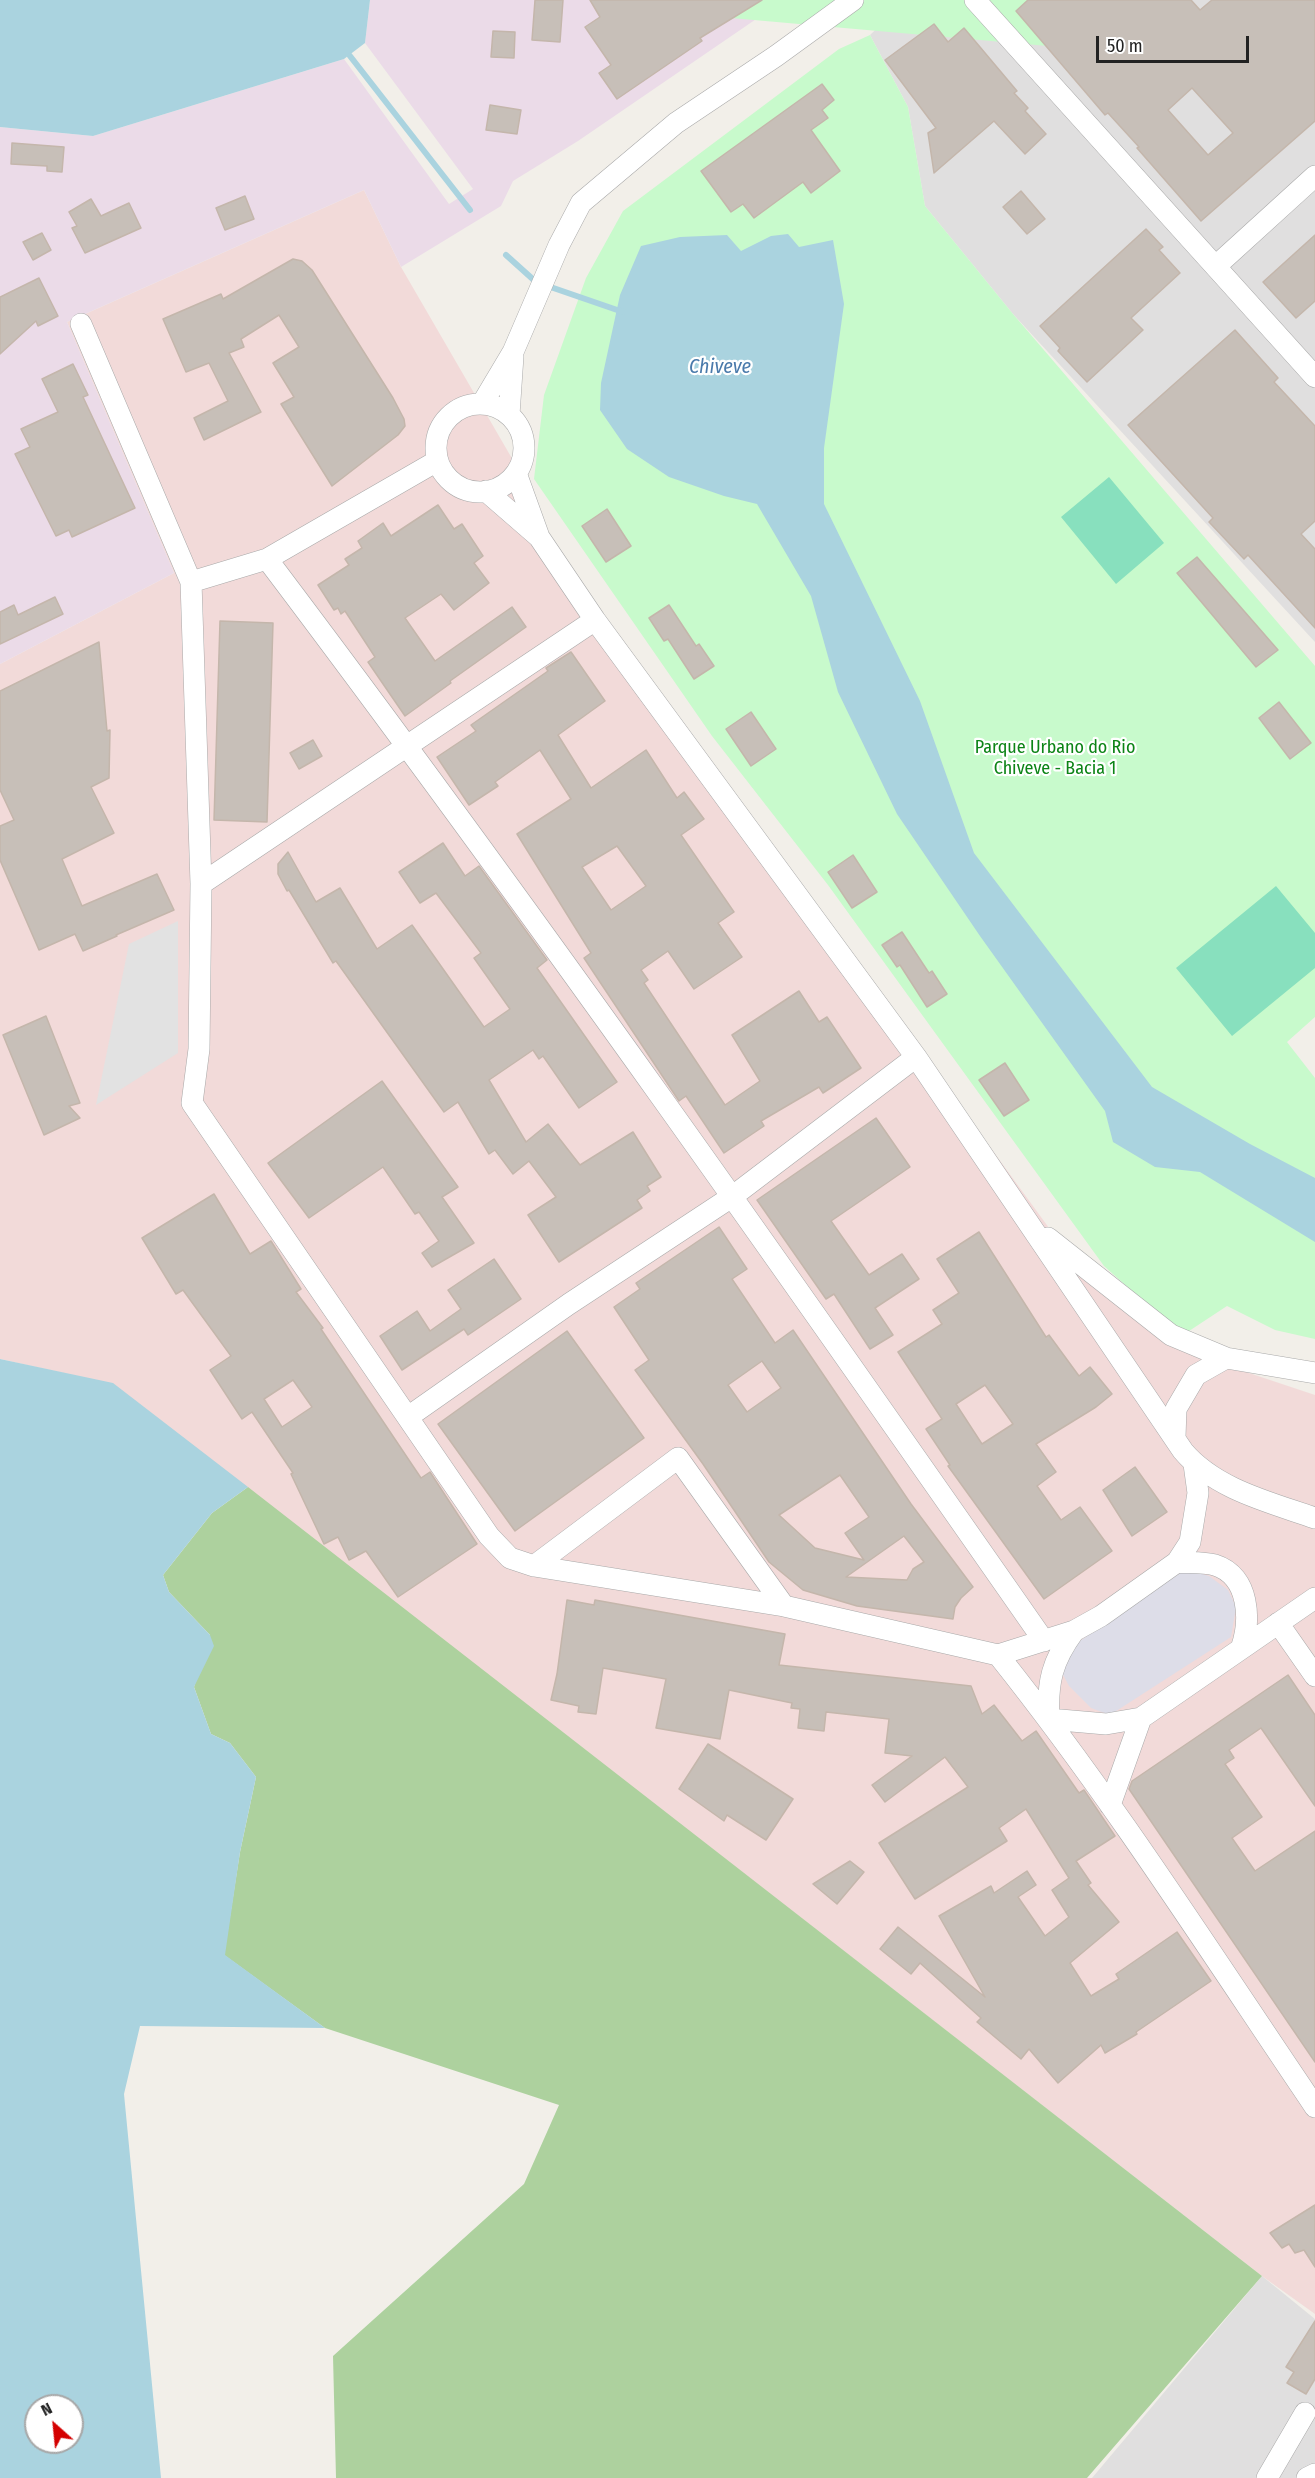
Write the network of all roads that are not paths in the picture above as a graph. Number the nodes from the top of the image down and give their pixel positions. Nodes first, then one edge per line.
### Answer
1 (853, 0) edge
2 (975, 0) edge
3 (1315, 176) edge
4 (1216, 266) junction
5 (81, 324) dead end
6 (513, 352) junction
7 (1315, 376) edge
8 (482, 404) junction
9 (509, 415) junction
10 (437, 461) junction
11 (516, 473) junction
12 (486, 491) junction
13 (539, 537) junction
14 (267, 560) junction
15 (191, 582) junction
16 (595, 620) junction
17 (408, 746) junction
18 (201, 884) junction
19 (916, 1057) junction
20 (733, 1196) junction
21 (1032, 1224) junction
22 (1226, 1358) junction
23 (1315, 1373) edge
24 (408, 1417) junction
25 (1175, 1437) junction
26 (1194, 1464) junction
27 (1315, 1518) edge
28 (1177, 1562) junction
29 (534, 1566) junction
30 (1315, 1598) edge
31 (784, 1606) junction
32 (1278, 1623) junction
33 (1074, 1631) junction
34 (1044, 1641) junction
35 (1241, 1649) junction
36 (998, 1655) junction
37 (1315, 1676) edge
38 (1141, 1718) junction
39 (1049, 1719) junction
40 (1110, 1804) junction
41 (1315, 2107) edge
42 (1305, 2413) dead end
43 (1315, 2474) edge
44 (1267, 2478) edge
45 (1306, 2478) edge

1 - 6 street
2 - 4 street
3 - 4 street
4 - 7 street
5 - 15 street
6 - 8 street
6 - 9 street
8 - 9 street
8 - 10 street
9 - 11 street
10 - 12 street
10 - 14 street
11 - 12 street
11 - 13 street
12 - 13 street
13 - 16 street
14 - 15 street
14 - 17 street
15 - 18 street
16 - 17 street
16 - 19 street
17 - 18 street
17 - 20 street
18 - 24 street
19 - 20 street
19 - 21 street
20 - 24 street
20 - 34 street
21 - 22 street
21 - 25 street
22 - 23 street
22 - 25 street
24 - 29 street
25 - 26 street
26 - 27 street
26 - 28 street
28 - 33 street
28 - 35 street
29 - 31 street
29 - 31 street
30 - 32 street
31 - 36 street
32 - 35 street
32 - 37 street
33 - 34 street
33 - 39 street
34 - 36 street
35 - 38 street
36 - 39 street
38 - 39 street
38 - 40 street
39 - 40 street
40 - 41 street
42 - 44 street
43 - 45 street

